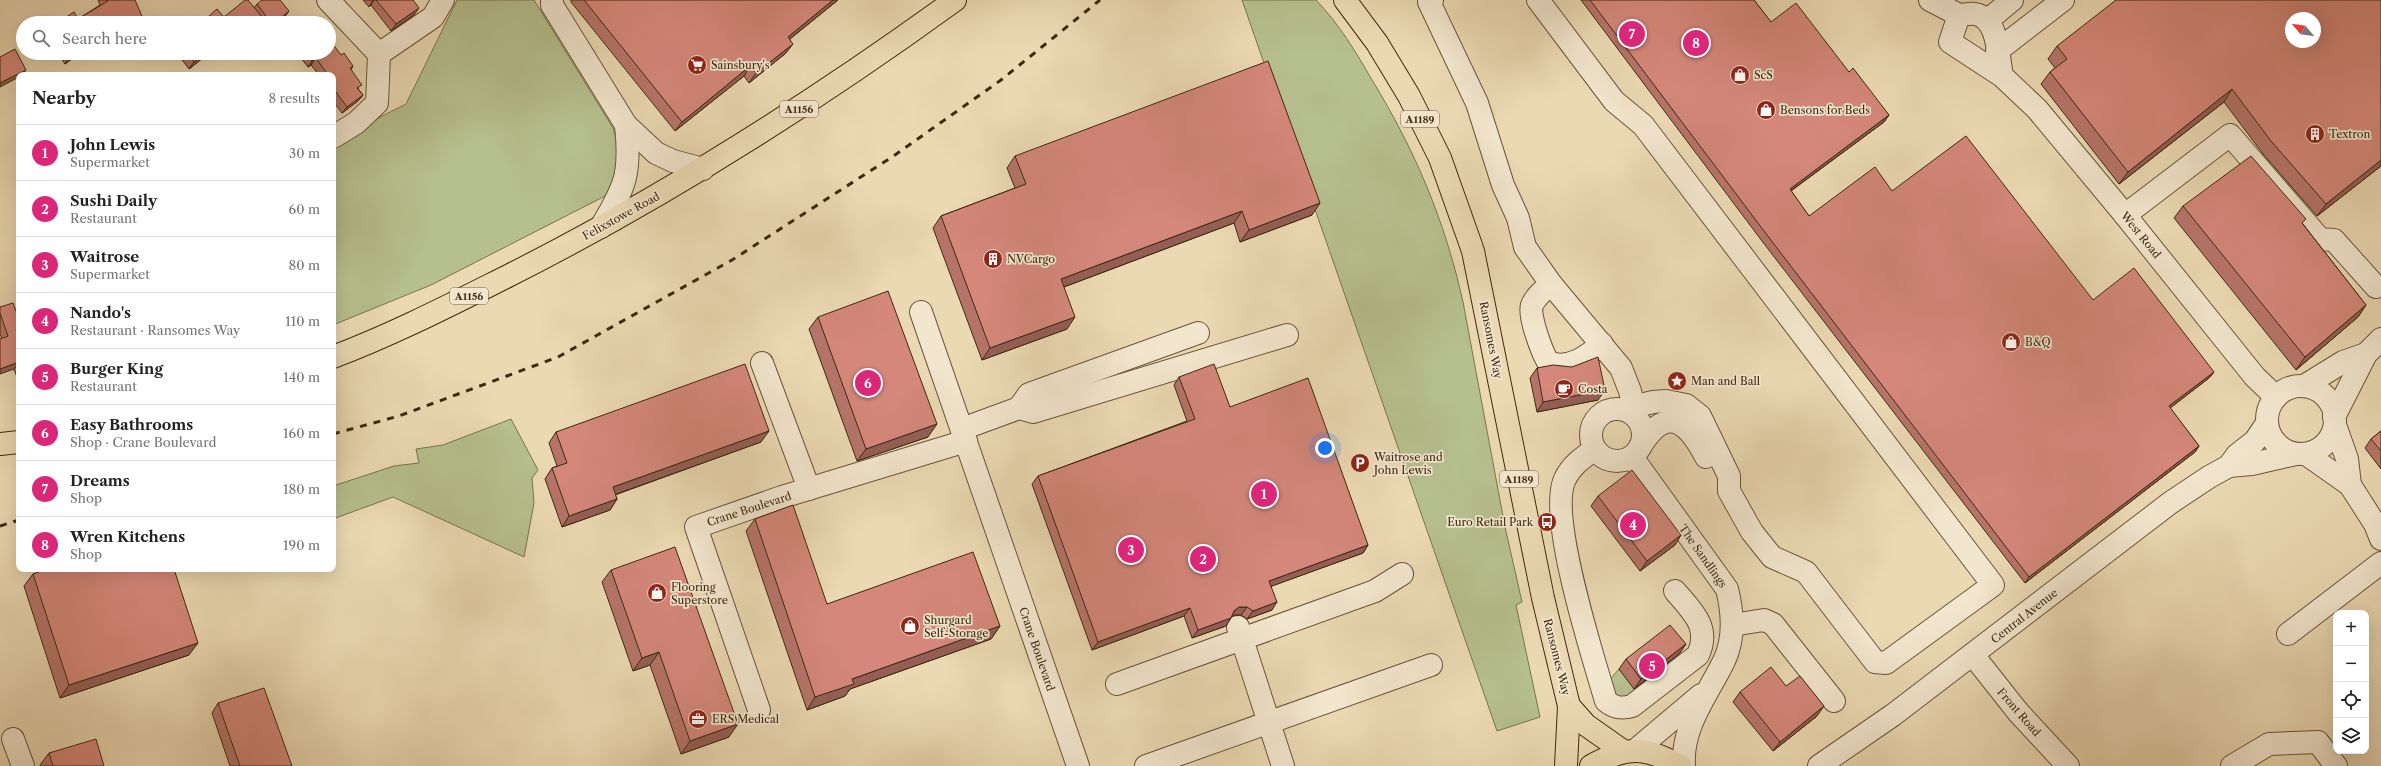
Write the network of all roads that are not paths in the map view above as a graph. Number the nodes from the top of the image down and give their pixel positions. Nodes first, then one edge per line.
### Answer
1 (328, 0) edge
2 (443, 0) edge
3 (552, 0) edge
4 (941, 0) edge
5 (955, 0) edge
6 (1345, 0) edge
7 (1432, 0) edge
8 (1538, 0) edge
9 (1930, 0) edge
10 (2012, 0) edge
11 (2062, 0) edge
12 (1959, 15) junction
13 (1988, 20) junction
14 (893, 45) junction
15 (1996, 51) junction
16 (379, 54) junction
17 (2002, 76) junction
18 (626, 125) junction
19 (336, 135) edge
20 (703, 170) junction
21 (2125, 215) junction
22 (601, 228) junction
23 (1551, 284) junction
24 (2376, 287) dead end
25 (921, 312) dead end
26 (1198, 333) dead end
27 (1287, 335) dead end
28 (2381, 339) edge
29 (1605, 349) junction
30 (2366, 354) junction
31 (336, 356) edge
32 (762, 363) dead end
33 (2304, 386) junction
34 (2276, 397) junction
35 (1019, 408) junction
36 (1624, 411) junction
37 (2334, 421) junction
38 (2267, 423) junction
39 (964, 435) junction
40 (16, 442) edge
41 (0, 444) edge
42 (1594, 450) junction
43 (1636, 452) junction
44 (2301, 454) junction
45 (2229, 466) junction
46 (2350, 485) junction
47 (809, 489) junction
48 (1729, 491) junction
49 (2381, 538) edge
50 (2381, 562) edge
51 (1402, 574) dead end
52 (1675, 591) dead end
53 (1732, 625) junction
54 (1240, 633) junction
55 (2288, 634) dead end
56 (1973, 655) junction
57 (1431, 665) dead end
58 (1117, 684) dead end
59 (1708, 688) junction
60 (1834, 701) dead end
61 (1569, 706) junction
62 (760, 710) dead end
63 (1268, 723) junction
64 (13, 739) dead end
65 (1630, 750) junction
66 (1828, 763) edge
67 (23, 766) edge
68 (1078, 766) edge
69 (1146, 766) edge
70 (1283, 766) edge
71 (1566, 766) edge
72 (1591, 766) edge
73 (1680, 766) edge
74 (1684, 766) edge
75 (2068, 766) edge
76 (2232, 766) edge
77 (2336, 766) edge

1 - 16 street
2 - 16 street
3 - 18 street
4 - 14 main road, Felixstowe Road / A1156
5 - 14 main road, Felixstowe Road / A1156
6 - 61 main road, Ransomes Way / A1189
7 - 23 street
8 - 48 street
9 - 12 street
10 - 13 street
11 - 15 street
12 - 13 street
12 - 17 street, West Road
13 - 15 street
14 - 20 main road, Felixstowe Road / A1156
15 - 17 street
16 - 19 street
17 - 21 street, West Road
18 - 20 street
18 - 22 street
20 - 22 main road, Felixstowe Road / A1156
21 - 24 street
21 - 34 street, West Road
22 - 31 main road, Felixstowe Road / A1156
23 - 29 street
23 - 29 street
25 - 39 street, Crane Boulevard
26 - 35 street
27 - 35 street
28 - 30 street, Central Avenue
29 - 36 street
29 - 36 street
30 - 33 street, Central Avenue
30 - 37 street, Central Avenue
32 - 47 street
33 - 34 street, Central Avenue
33 - 37 street
34 - 38 street, Central Avenue
35 - 39 street
36 - 42 street
36 - 43 street
36 - 48 street
37 - 44 street, Central Avenue
37 - 46 street
38 - 44 street
38 - 45 street, Central Avenue
39 - 47 street, Crane Boulevard
39 - 68 street, Crane Boulevard
40 - 41 main road
42 - 43 street
42 - 52 street
43 - 48 street
43 - 53 street, The Sandlings
44 - 45 street, Central Avenue
44 - 46 street
45 - 56 street, Central Avenue
46 - 49 street
47 - 62 street, Crane Boulevard
50 - 55 street
51 - 54 street
53 - 59 street, The Sandlings
53 - 60 street
54 - 58 street
54 - 63 street
56 - 66 street, Central Avenue
56 - 75 street, Front Road
57 - 63 street
59 - 65 street
59 - 74 street
61 - 65 main road, Ransomes Way / A1189
61 - 71 main road, Ransomes Way / A1189
63 - 69 street
63 - 70 street
64 - 67 street
65 - 72 main road
65 - 73 main road
76 - 77 street

